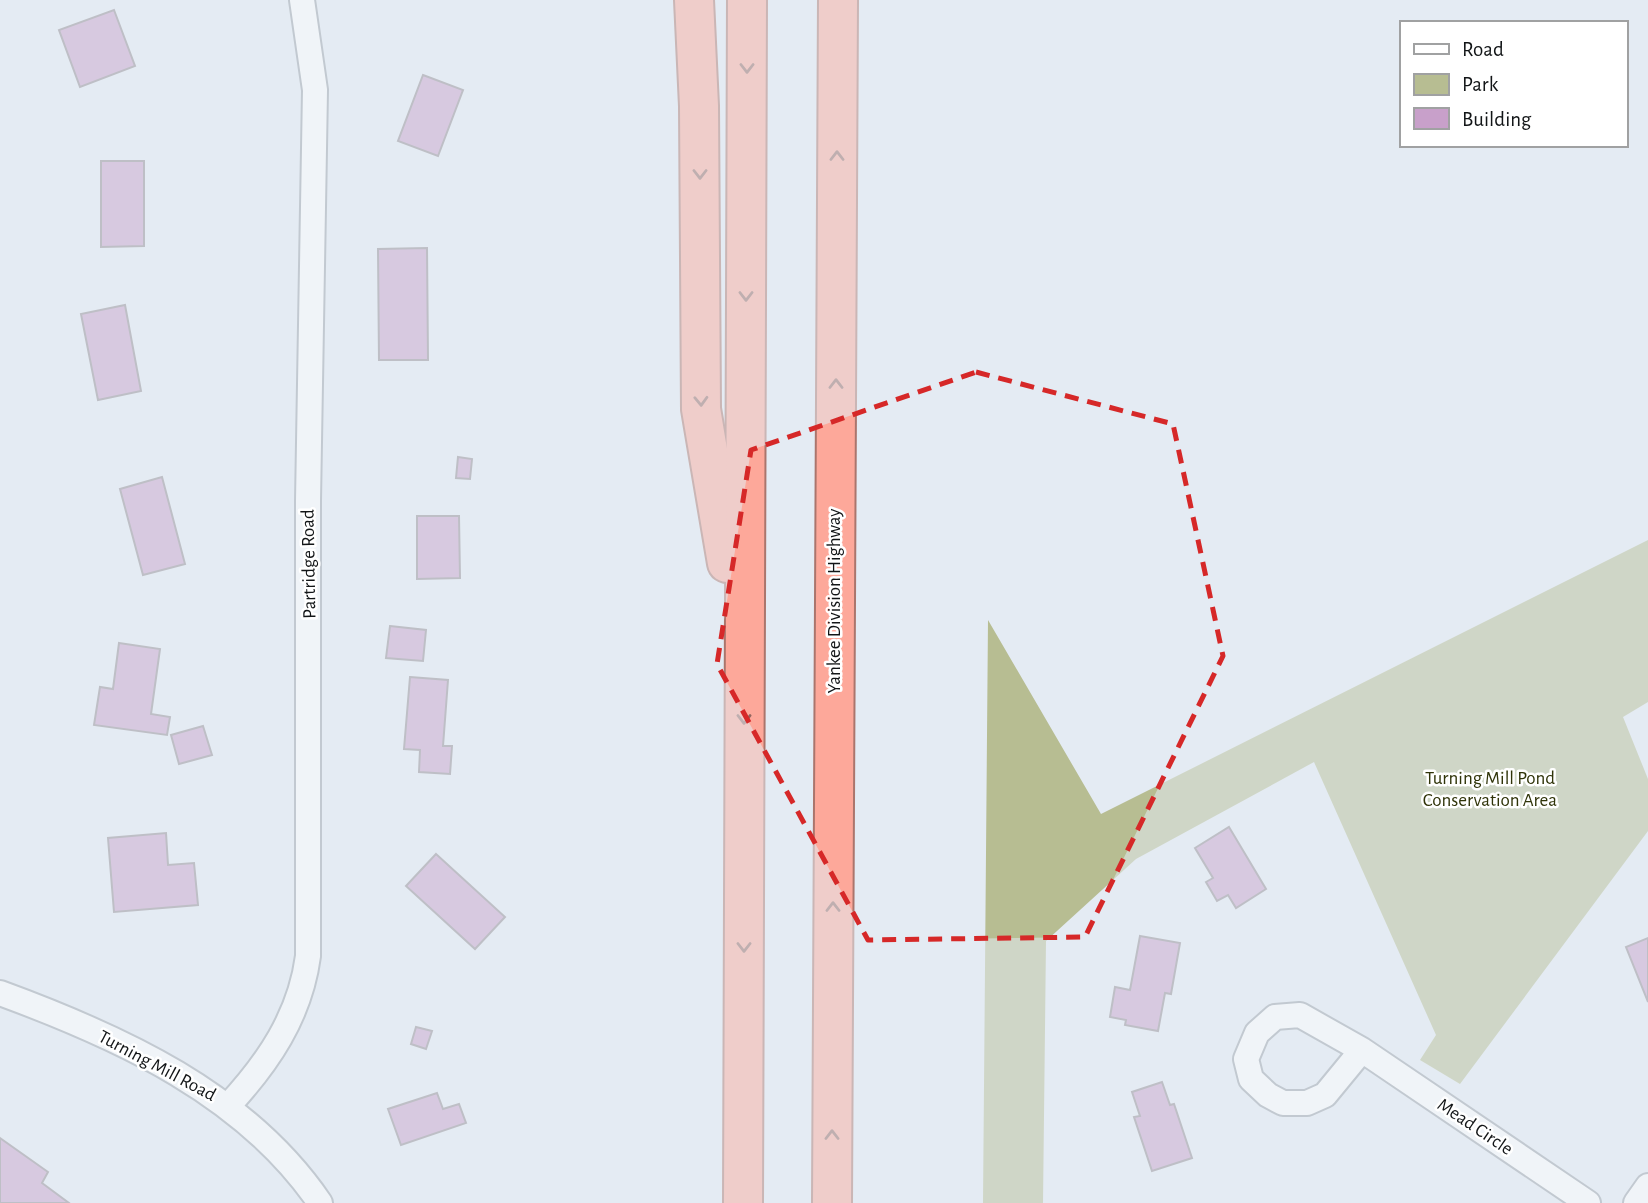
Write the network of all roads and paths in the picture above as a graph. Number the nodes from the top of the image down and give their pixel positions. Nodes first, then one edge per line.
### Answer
1 (302, 0) edge
2 (694, 0) edge
3 (747, 0) edge
4 (838, 0) edge
5 (745, 668) junction
6 (0, 993) edge
7 (1362, 1050) junction
8 (228, 1106) junction
9 (1648, 1186) edge
10 (320, 1203) edge
11 (743, 1203) edge
12 (832, 1203) edge
13 (1588, 1203) edge
14 (1636, 1203) edge

1 - 8 street, Partridge Road
2 -> 5 highway
3 -> 5 highway
12 -> 4 highway, Yankee Division Highway
5 -> 11 highway
6 - 8 street, Turning Mill Road
7 - 7 street, Mead Circle
7 - 13 street, Mead Circle
8 - 10 street, Turning Mill Road
9 - 14 street

